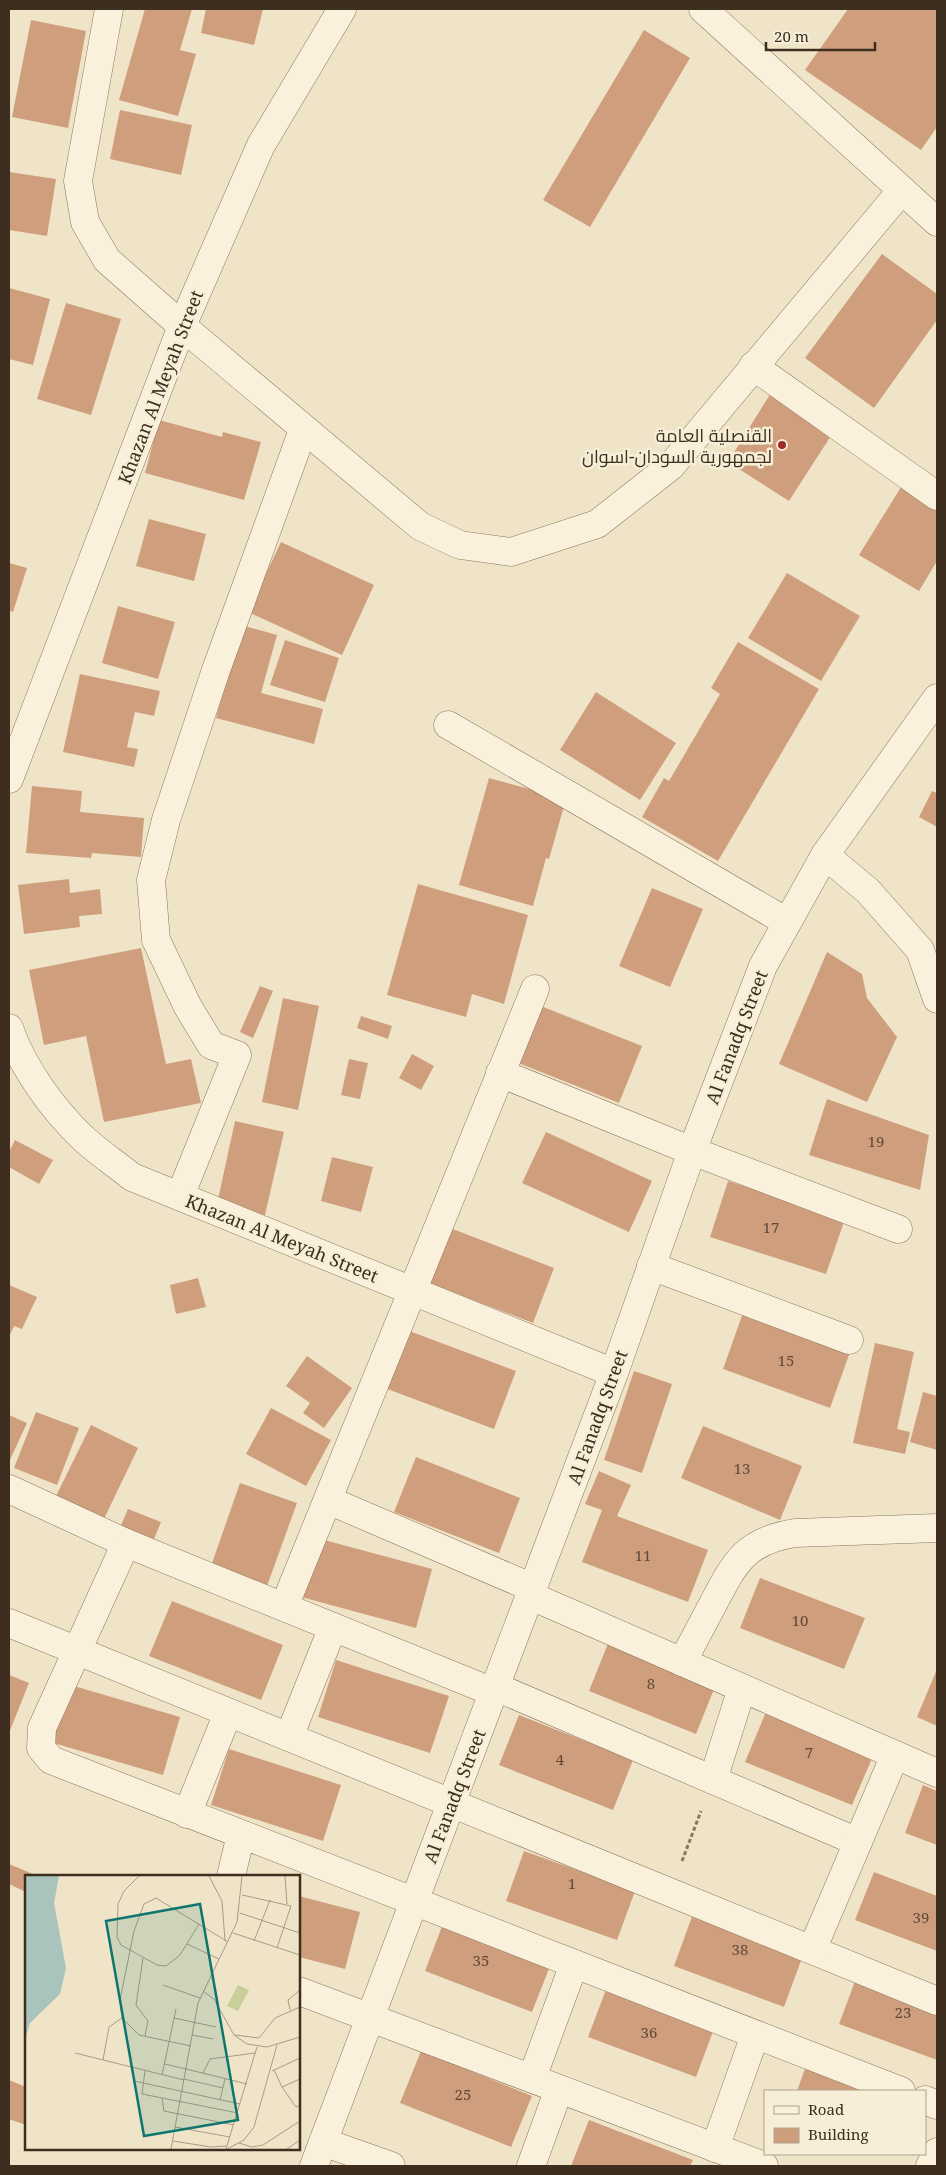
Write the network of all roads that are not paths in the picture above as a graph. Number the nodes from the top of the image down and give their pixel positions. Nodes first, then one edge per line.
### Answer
1 (109, 9) edge
2 (342, 9) edge
3 (703, 9) edge
4 (902, 190) junction
5 (937, 222) edge
6 (182, 326) junction
7 (753, 366) junction
8 (303, 430) junction
9 (937, 496) edge
10 (937, 698) edge
11 (448, 724) dead end
12 (9, 779) edge
13 (824, 855) junction
14 (787, 922) junction
15 (534, 989) dead end
16 (937, 999) edge
17 (9, 1028) edge
18 (500, 1073) junction
19 (692, 1151) junction
20 (180, 1196) junction
21 (898, 1229) dead end
22 (651, 1266) junction
23 (412, 1291) junction
24 (849, 1340) dead end
25 (614, 1373) junction
26 (9, 1489) edge
27 (328, 1500) junction
28 (937, 1528) edge
29 (126, 1543) junction
30 (532, 1592) junction
31 (284, 1607) junction
32 (9, 1624) edge
33 (333, 1627) junction
34 (76, 1651) junction
35 (682, 1662) junction
36 (742, 1688) junction
37 (495, 1689) junction
38 (228, 1713) junction
39 (289, 1737) junction
40 (895, 1754) junction
41 (937, 1773) edge
42 (713, 1780) junction
43 (451, 1804) junction
44 (187, 1814) junction
45 (241, 1835) junction
46 (858, 1842) junction
47 (232, 1875) edge
48 (414, 1902) junction
49 (812, 1950) junction
50 (574, 1964) junction
51 (300, 1991) edge
52 (937, 2001) edge
53 (370, 2017) junction
54 (755, 2035) junction
55 (532, 2078) junction
56 (559, 2089) junction
57 (898, 2090) edge
58 (937, 2152) edge
59 (319, 2154) edge
60 (720, 2155) edge
61 (390, 2166) edge
62 (532, 2166) edge
63 (764, 2166) edge
64 (930, 2166) edge

1 - 6 street
2 - 6 street, Khazan Al Meyah Street
3 - 4 street
4 - 5 street
4 - 7 street
6 - 8 street
6 - 12 street, Khazan Al Meyah Street
7 - 8 street
7 - 9 street
8 - 20 street
10 - 13 street, Al Fanadq Street
11 - 14 street
13 - 14 street, Al Fanadq Street
13 - 16 street
14 - 19 street, Al Fanadq Street
15 - 18 street
17 - 20 street, Khazan Al Meyah Street
18 - 19 street
18 - 23 street
19 - 21 street
19 - 22 street, Al Fanadq Street
20 - 23 street, Khazan Al Meyah Street
22 - 24 street
22 - 25 street, Al Fanadq Street
23 - 25 street, Khazan Al Meyah Street
23 - 27 street
25 - 30 street, Al Fanadq Street
26 - 29 street
27 - 30 street
27 - 31 street
28 - 35 street
29 - 31 street
29 - 34 street
30 - 35 street
30 - 37 street, Al Fanadq Street
31 - 33 street
32 - 34 street
33 - 37 street
33 - 39 street
34 - 38 street
34 - 44 street
35 - 36 street
36 - 40 street
36 - 42 street
37 - 42 street
37 - 43 street, Al Fanadq Street
38 - 39 street
38 - 44 street
39 - 43 street
40 - 41 street
40 - 46 street
42 - 46 street
43 - 48 street, Al Fanadq Street
43 - 49 street
44 - 45 street
45 - 47 street
45 - 48 street
46 - 49 street
48 - 50 street
48 - 53 street, Al Fanadq Street
49 - 52 street
50 - 54 street
50 - 55 street
51 - 53 street
53 - 55 street
53 - 59 street, Al Fanadq Street
54 - 57 street
54 - 60 street
55 - 56 street
56 - 60 street
56 - 62 street
58 - 64 street
59 - 61 street
60 - 63 street

